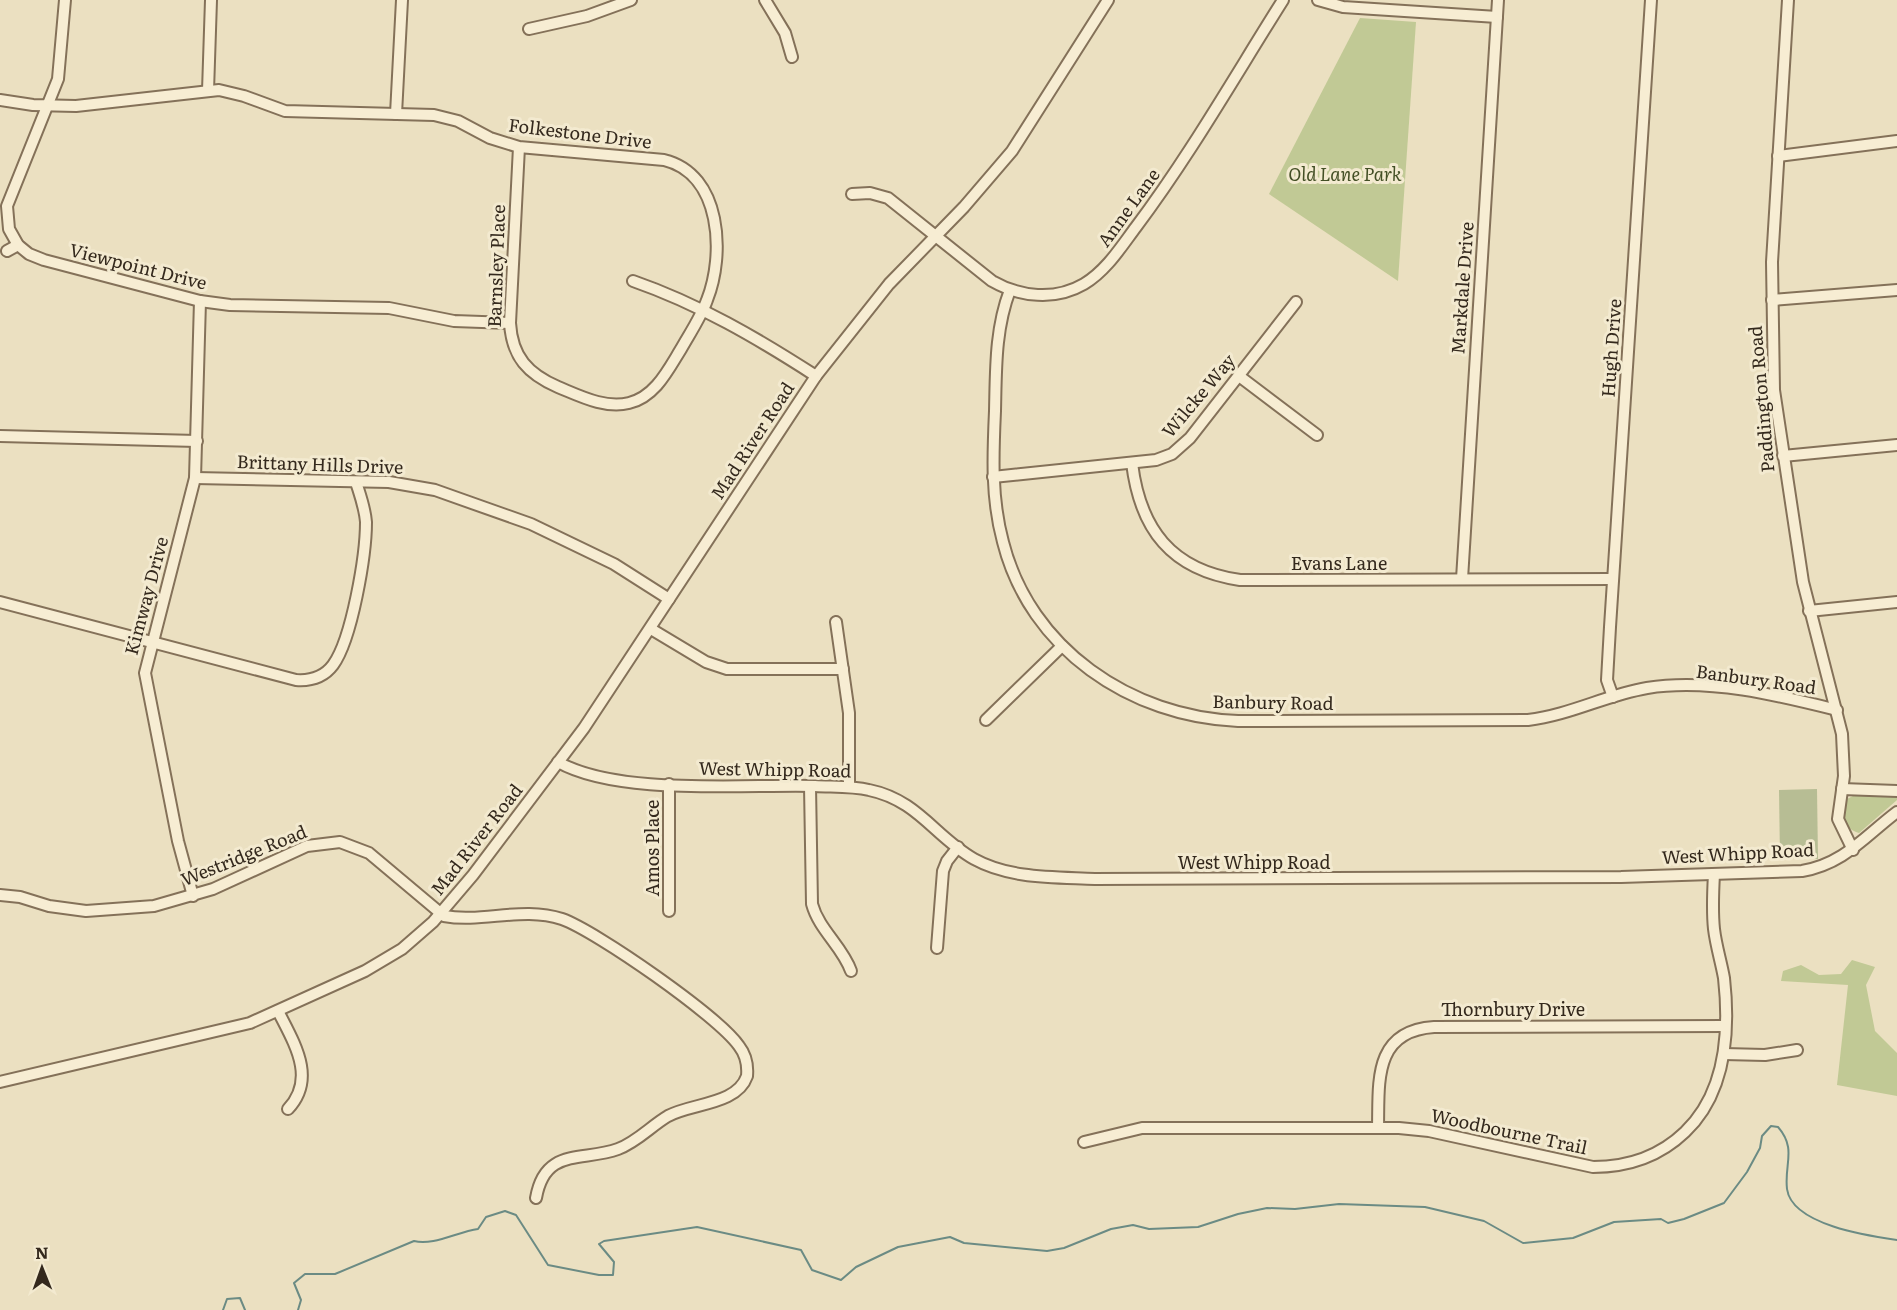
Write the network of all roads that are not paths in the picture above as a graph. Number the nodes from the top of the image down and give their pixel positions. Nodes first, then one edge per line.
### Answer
1 (65, 0) edge
2 (211, 0) edge
3 (402, 0) edge
4 (631, 0) edge
5 (765, 0) edge
6 (1108, 0) edge
7 (1283, 0) edge
8 (1318, 0) edge
9 (1498, 0) edge
10 (1651, 0) edge
11 (1788, 0) edge
12 (1497, 17) junction
13 (529, 29) dead end
14 (792, 57) dead end
15 (208, 91) junction
16 (0, 100) edge
17 (46, 106) junction
18 (396, 114) junction
19 (1897, 141) edge
20 (519, 147) junction
21 (1778, 156) junction
22 (852, 194) dead end
23 (935, 236) junction
24 (18, 246) junction
25 (7, 251) dead end
26 (633, 281) dead end
27 (1010, 290) junction
28 (1897, 290) edge
29 (1772, 300) junction
30 (200, 301) junction
31 (1296, 302) dead end
32 (703, 311) junction
33 (510, 323) junction
34 (816, 376) junction
35 (1239, 376) junction
36 (537, 377) joint
37 (1317, 435) dead end
38 (0, 436) edge
39 (197, 441) junction
40 (1897, 445) edge
41 (1783, 456) junction
42 (1132, 463) junction
43 (993, 477) junction
44 (195, 478) junction
45 (356, 482) junction
46 (1462, 579) junction
47 (1613, 579) junction
48 (669, 599) junction
49 (0, 602) edge
50 (1897, 602) edge
51 (1809, 611) junction
52 (836, 622) dead end
53 (651, 629) junction
54 (152, 642) junction
55 (1062, 646) junction
56 (843, 669) junction
57 (1613, 697) junction
58 (1837, 710) junction
59 (986, 720) dead end
60 (558, 762) junction
61 (669, 784) junction
62 (810, 786) junction
63 (849, 788) junction
64 (1842, 789) junction
65 (1897, 790) edge
66 (1897, 812) edge
67 (958, 847) junction
68 (1853, 850) junction
69 (1714, 874) junction
70 (1, 895) edge
71 (193, 896) junction
72 (669, 911) dead end
73 (440, 914) junction
74 (938, 948) dead end
75 (851, 971) dead end
76 (278, 1011) junction
77 (1724, 1026) junction
78 (1797, 1050) dead end
79 (1724, 1054) junction
80 (0, 1082) edge
81 (288, 1109) dead end
82 (1378, 1127) junction
83 (1084, 1142) dead end
84 (536, 1198) dead end

1 - 17 street
2 - 15 street
3 - 18 street
4 - 13 street
5 - 14 street
6 - 23 street, Mad River Road
7 - 27 street, Anne Lane
8 - 12 street
9 - 12 street, Markdale Drive
10 - 47 street, Hugh Drive
11 - 21 street, Paddington Road
12 - 46 street, Markdale Drive
15 - 17 street, Folkestone Drive
15 - 18 street, Folkestone Drive
16 - 17 street, Folkestone Drive
17 - 24 street
18 - 20 street, Folkestone Drive
19 - 21 street
20 - 32 street, Folkestone Drive
20 - 33 street, Barnsley Place
21 - 29 street, Paddington Road
22 - 23 street, Anne Lane
23 - 27 street, Anne Lane
23 - 34 street, Mad River Road
24 - 25 street
24 - 30 street, Viewpoint Drive
26 - 32 street
27 - 43 street, Banbury Road
28 - 29 street
29 - 41 street, Paddington Road
30 - 33 street, Viewpoint Drive
30 - 39 street, Kimway Drive
31 - 35 street, Wilcke Way
32 - 34 street
32 - 36 street, Folkestone Drive
33 - 36 street, Barnsley Place
34 - 48 street, Mad River Road
35 - 37 street
35 - 42 street, Wilcke Way
38 - 39 street
39 - 44 street, Kimway Drive
40 - 41 street
41 - 51 street, Paddington Road
42 - 43 street, Wilcke Way
42 - 46 street, Evans Lane
43 - 55 street, Banbury Road
44 - 45 street, Brittany Hills Drive
44 - 54 street, Kimway Drive
45 - 48 street, Brittany Hills Drive
45 - 54 street
46 - 47 street, Evans Lane
47 - 57 street, Hugh Drive
48 - 53 street, Mad River Road
49 - 54 street
50 - 51 street
51 - 58 street, Paddington Road
52 - 56 street
53 - 56 street
53 - 60 street, Mad River Road
54 - 71 street, Kimway Drive
55 - 57 street, Banbury Road
55 - 59 street
56 - 63 street
57 - 58 street, Banbury Road
58 - 64 street, Paddington Road
60 - 61 street, West Whipp Road
60 - 73 street, Mad River Road
61 - 62 street, West Whipp Road
61 - 72 street, Amos Place
62 - 63 street, West Whipp Road
62 - 75 street
63 - 67 street, West Whipp Road
64 - 65 street
64 - 68 street
66 - 68 street, West Whipp Road
67 - 69 street, West Whipp Road
67 - 74 street
68 - 69 street, West Whipp Road
69 - 77 street, Woodbourne Trail
70 - 71 street, Westridge Road
71 - 73 street, Westridge Road
73 - 76 street, Mad River Road
73 - 84 street, Mad River Road
76 - 80 street, Mad River Road
76 - 81 street
77 - 79 street, Woodbourne Trail
77 - 82 street, Thornbury Drive
78 - 79 street
79 - 82 street, Woodbourne Trail
82 - 83 street, Woodbourne Trail

